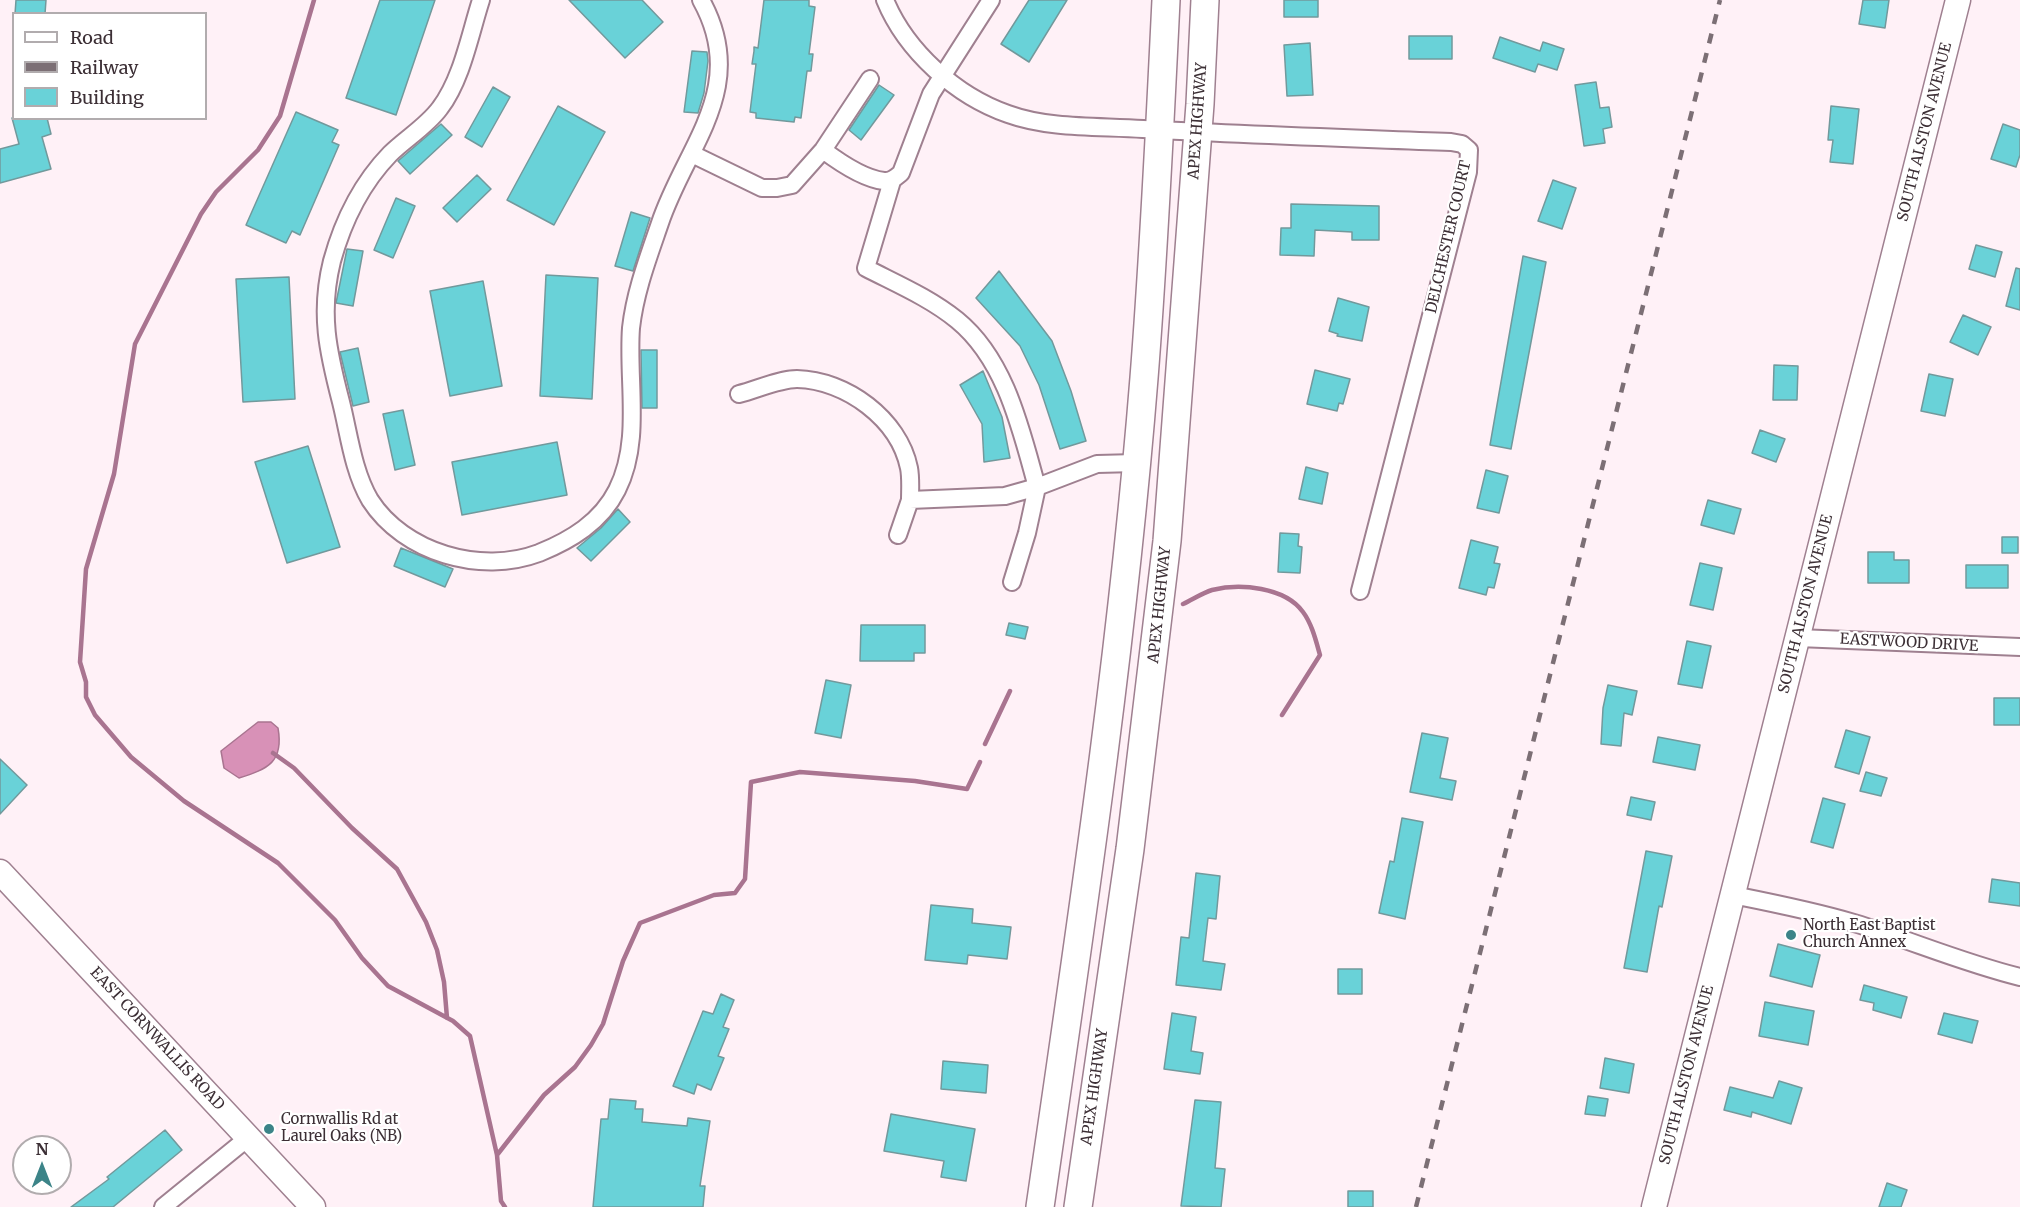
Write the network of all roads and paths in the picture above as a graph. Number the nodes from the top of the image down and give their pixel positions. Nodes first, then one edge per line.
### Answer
1 (482, 0) edge
2 (701, 0) edge
3 (885, 0) edge
4 (991, 0) edge
5 (1166, 0) edge
6 (1204, 0) edge
7 (1958, 0) edge
8 (941, 74) junction
9 (870, 79) dead end
10 (1160, 130) junction
11 (1196, 131) junction
12 (823, 150) junction
13 (692, 154) junction
14 (892, 181) junction
15 (739, 394) dead end
16 (1136, 463) junction
17 (1037, 487) junction
18 (910, 500) junction
19 (898, 535) dead end
20 (1012, 582) dead end
21 (1360, 591) dead end
22 (1798, 638) junction
23 (2020, 647) edge
24 (0, 872) edge
25 (1733, 895) junction
26 (2020, 977) edge
27 (249, 1137) junction
28 (163, 1207) edge
29 (313, 1207) edge
30 (1040, 1207) edge
31 (1078, 1207) edge
32 (1654, 1207) edge

1 - 13 street
2 - 13 street
3 - 8 street
4 - 8 street
5 - 10 main road
6 - 11 main road, APEX HIGHWAY
7 - 22 street, SOUTH ALSTON AVENUE
8 - 10 street
8 - 14 street
9 - 12 street
10 - 11 street
10 - 16 main road
11 - 21 street, DELCHESTER COURT
11 - 31 main road, APEX HIGHWAY
12 - 13 street
12 - 14 street
14 - 17 street
15 - 18 street
16 - 17 street
16 - 30 main road
17 - 18 street
17 - 20 street
18 - 19 street
22 - 23 street, EASTWOOD DRIVE
22 - 25 street, SOUTH ALSTON AVENUE
24 - 27 street, EAST CORNWALLIS ROAD
25 - 26 street
25 - 32 street, SOUTH ALSTON AVENUE
27 - 28 street
27 - 29 street, EAST CORNWALLIS ROAD

